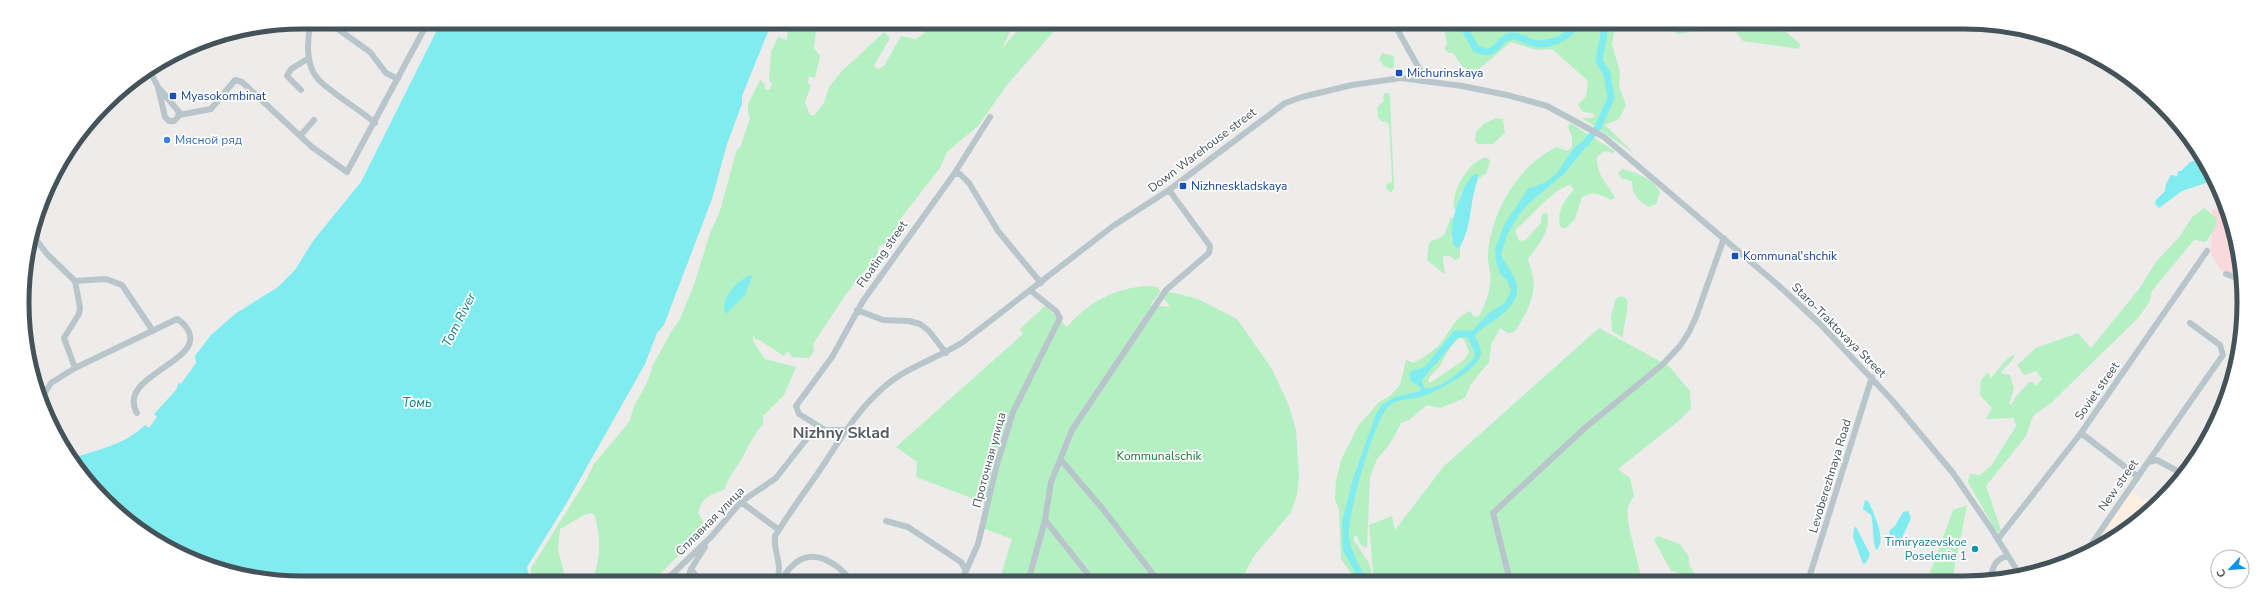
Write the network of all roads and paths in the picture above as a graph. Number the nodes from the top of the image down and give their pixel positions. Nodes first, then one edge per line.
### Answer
1 (311, 29) edge
2 (338, 29) edge
3 (423, 29) edge
4 (1397, 29) edge
5 (309, 58) junction
6 (152, 75) edge
7 (398, 79) junction
8 (1421, 81) junction
9 (158, 87) junction
10 (300, 90) dead end
11 (179, 115) junction
12 (990, 117) dead end
13 (314, 120) dead end
14 (375, 123) junction
15 (300, 136) junction
16 (1604, 137) joint
17 (954, 174) junction
18 (1170, 190) junction
19 (1724, 238) junction
20 (36, 240) edge
21 (2207, 251) dead end
22 (2226, 274) dead end
23 (2236, 278) edge
24 (75, 281) junction
25 (1041, 283) junction
26 (1031, 291) junction
27 (858, 310) junction
28 (2190, 323) dead end
29 (153, 331) junction
30 (946, 353) junction
31 (75, 368) junction
32 (1872, 377) junction
33 (45, 393) edge
34 (137, 414) dead end
35 (825, 430) junction
36 (846, 430) junction
37 (2081, 433) junction
38 (1061, 460) junction
39 (2148, 462) junction
40 (2178, 472) edge
41 (2137, 476) junction
42 (741, 502) junction
43 (1045, 520) junction
44 (886, 521) dead end
45 (779, 530) junction
46 (711, 537) junction
47 (1998, 539) junction
48 (2092, 544) edge
49 (2008, 556) junction
50 (691, 569) junction
51 (966, 571) junction
52 (2017, 571) edge
53 (1991, 574) edge
54 (670, 576) edge
55 (689, 576) edge
56 (696, 576) edge
57 (779, 576) edge
58 (784, 576) edge
59 (847, 576) edge
60 (963, 576) edge
61 (1030, 576) edge
62 (1089, 576) edge
63 (1154, 576) edge
64 (1509, 576) edge
65 (1810, 576) edge

1 - 5 street
2 - 7 street
3 - 7 street
4 - 8 street
5 - 10 street
5 - 14 street
6 - 9 street
7 - 14 street
8 - 16 street, Down Warehouse street
8 - 18 street, Down Warehouse street
9 - 11 street
9 - 11 street
11 - 15 street
12 - 17 street, Floating street
13 - 15 street
14 - 15 street
16 - 19 street, Staro-Traktovaya Street
17 - 25 street
17 - 27 street, Floating street
18 - 25 street, Down Warehouse street
18 - 38 street
19 - 32 street, Staro-Traktovaya Street
19 - 64 street
20 - 24 street
21 - 37 street, Soviet street
22 - 23 street
24 - 29 street
24 - 31 street
25 - 26 street, Down Warehouse street
26 - 30 street, Down Warehouse street
26 - 51 street, Проточная улица
27 - 30 street
27 - 35 street, Floating street
28 - 39 street
29 - 31 street
29 - 34 street
30 - 36 street, Down Warehouse street
31 - 33 street
32 - 47 street, Staro-Traktovaya Street
32 - 65 street, Levoberezhnaya Road
35 - 36 street
35 - 42 street, Сплавная улица
36 - 45 street, Down Warehouse street
37 - 41 street
37 - 47 street, Soviet street
38 - 43 street
38 - 63 street
39 - 40 street, New street
39 - 41 street, New street
41 - 48 street, New street
42 - 45 street
42 - 46 street, Сплавная улица
43 - 61 street
43 - 62 street
44 - 51 street
45 - 57 street
46 - 50 street
46 - 54 street, Сплавная улица
47 - 49 street, Staro-Traktovaya Street
49 - 52 street, Staro-Traktovaya Street
49 - 53 street
50 - 55 street
50 - 56 street
51 - 60 street, Проточная улица
58 - 59 street

